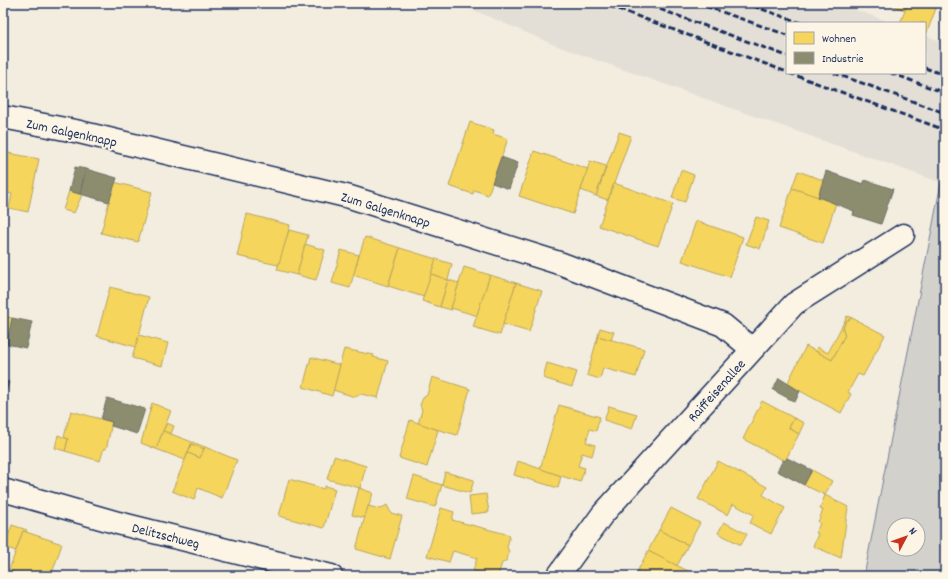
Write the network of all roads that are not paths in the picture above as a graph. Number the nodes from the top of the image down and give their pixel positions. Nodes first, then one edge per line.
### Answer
1 (3, 117) edge
2 (903, 235) dead end
3 (752, 349) junction
4 (3, 490) edge
5 (331, 576) edge
6 (558, 576) edge

1 - 3 street, Zum Galgenknapp
2 - 3 street, Raiffeisenallee
3 - 6 street, Raiffeisenallee
4 - 5 street, Delitzschweg

